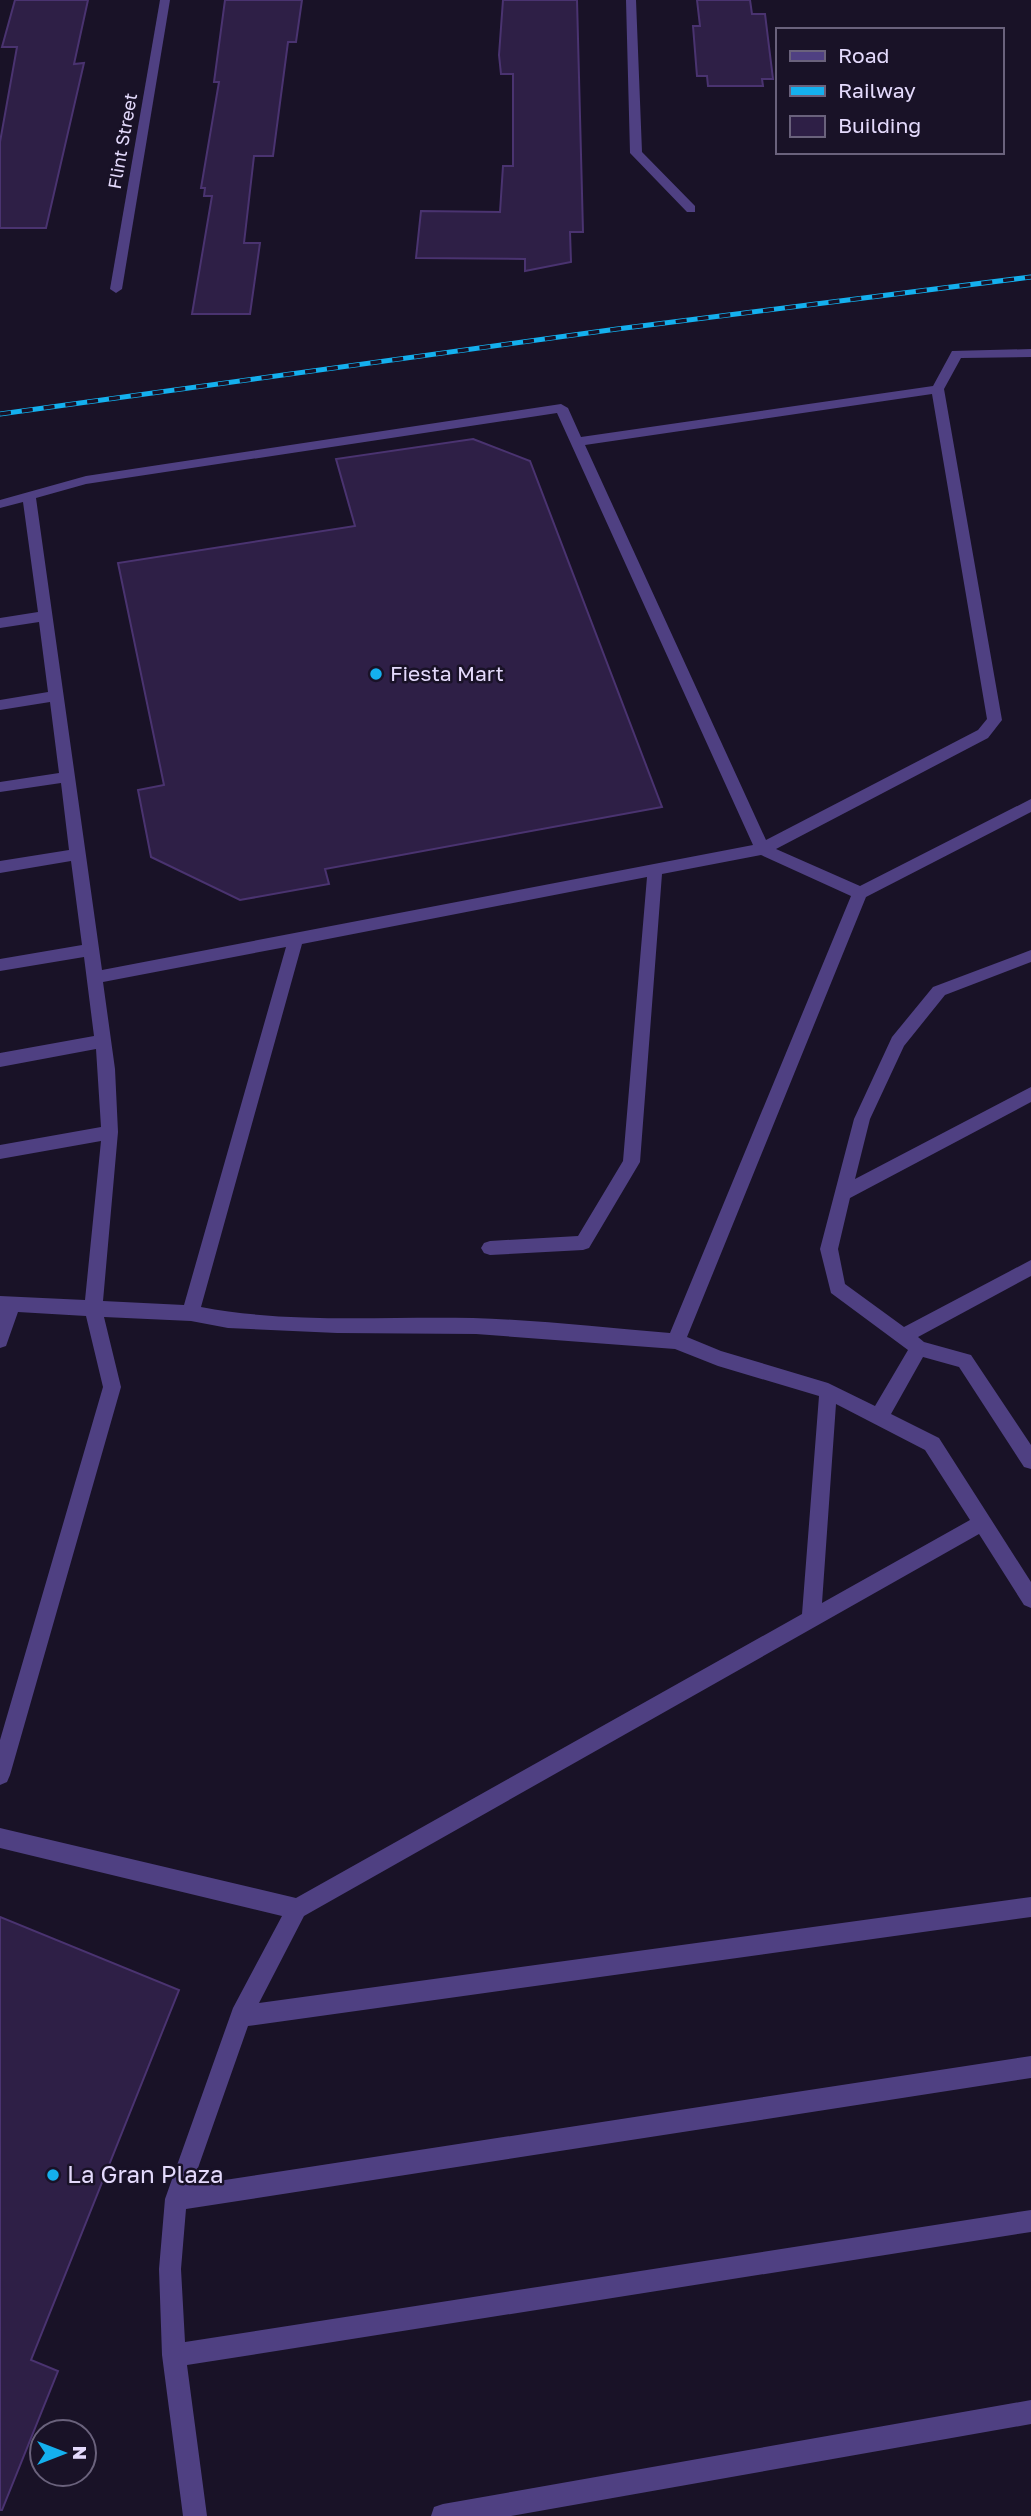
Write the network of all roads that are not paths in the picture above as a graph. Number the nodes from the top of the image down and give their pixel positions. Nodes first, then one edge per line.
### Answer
1 (165, 0) edge
2 (631, 0) edge
3 (691, 209) dead end
4 (116, 289) dead end
5 (1031, 353) edge
6 (938, 389) junction
7 (576, 442) junction
8 (29, 496) junction
9 (0, 504) edge
10 (45, 616) junction
11 (0, 623) edge
12 (56, 696) junction
13 (0, 705) edge
14 (67, 777) junction
15 (0, 787) edge
16 (1031, 805) edge
17 (762, 849) junction
18 (78, 853) junction
19 (0, 867) edge
20 (655, 869) junction
21 (860, 893) junction
22 (296, 938) junction
23 (90, 950) junction
24 (1031, 956) edge
25 (0, 965) edge
26 (94, 978) junction
27 (103, 1041) junction
28 (0, 1060) edge
29 (1031, 1094) edge
30 (110, 1132) junction
31 (0, 1152) edge
32 (843, 1194) junction
33 (490, 1248) dead end
34 (1031, 1267) edge
35 (6, 1305) edge
36 (93, 1308) junction
37 (191, 1314) junction
38 (904, 1336) junction
39 (0, 1340) edge
40 (676, 1342) junction
41 (919, 1348) junction
42 (828, 1391) junction
43 (880, 1415) junction
44 (1031, 1461) edge
45 (983, 1522) junction
46 (1031, 1599) edge
47 (811, 1621) junction
48 (0, 1775) edge
49 (0, 1838) edge
50 (1031, 1907) edge
51 (297, 1909) junction
52 (241, 2016) junction
53 (1031, 2067) edge
54 (176, 2199) junction
55 (1031, 2221) edge
56 (174, 2355) junction
57 (1031, 2412) edge
58 (195, 2516) edge
59 (443, 2516) edge

1 - 4 street, Flint Street
2 - 3 street
5 - 6 street
6 - 7 street
6 - 17 street
7 - 8 street
7 - 17 street
8 - 9 street
8 - 10 street
10 - 11 street
10 - 12 street
12 - 13 street
12 - 14 street
14 - 15 street
14 - 18 street
16 - 21 street
17 - 20 street
17 - 21 street
18 - 19 street
18 - 23 street
20 - 22 street
20 - 33 street
21 - 40 street
22 - 26 street
22 - 37 street
23 - 25 street
23 - 26 street
24 - 32 street
26 - 27 street
27 - 28 street
27 - 30 street
29 - 32 street
30 - 31 street
30 - 36 street
32 - 38 street
34 - 38 street
35 - 36 street
35 - 39 street
36 - 37 street
36 - 48 street
37 - 40 street
38 - 41 street
40 - 42 street
41 - 43 street
41 - 44 street
42 - 43 street
42 - 47 street
43 - 45 street
45 - 46 street
45 - 47 street
47 - 51 street
49 - 51 street
50 - 52 street
51 - 52 street
52 - 54 street
53 - 54 street
54 - 56 street
55 - 56 street
56 - 58 street
57 - 59 street

